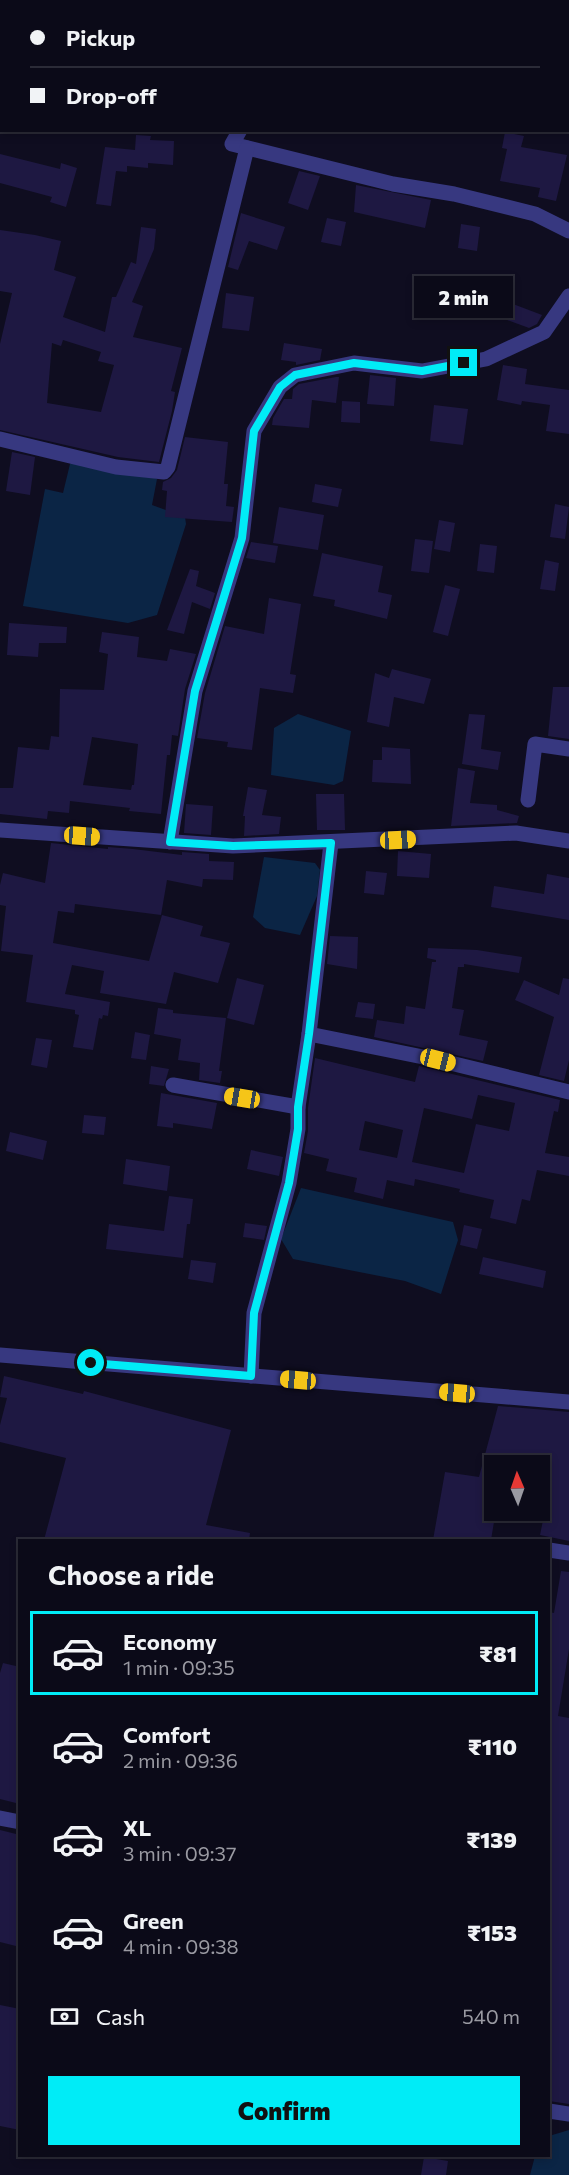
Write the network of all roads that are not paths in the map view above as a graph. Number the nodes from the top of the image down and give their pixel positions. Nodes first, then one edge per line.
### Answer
1 (239, 132) edge
2 (247, 148) junction
3 (569, 231) edge
4 (569, 296) edge
5 (0, 439) edge
6 (569, 749) edge
7 (528, 800) dead end
8 (0, 830) edge
9 (569, 841) edge
10 (170, 842) junction
11 (331, 843) junction
12 (309, 1034) junction
13 (173, 1085) dead end
14 (569, 1092) edge
15 (298, 1107) junction
16 (0, 1355) edge
17 (251, 1376) junction
18 (569, 1402) edge
19 (550, 1550) edge
20 (569, 1553) edge
21 (0, 1818) edge
22 (18, 1822) edge
23 (550, 2111) edge
24 (569, 2114) edge

1 - 2 street
2 - 3 street
2 - 5 street
4 - 10 street
6 - 7 street
8 - 10 street
9 - 11 street
10 - 11 street
11 - 12 street
12 - 14 street
12 - 15 street
13 - 15 street
15 - 17 street
16 - 17 street
17 - 18 street
19 - 20 street
21 - 22 street
23 - 24 street

